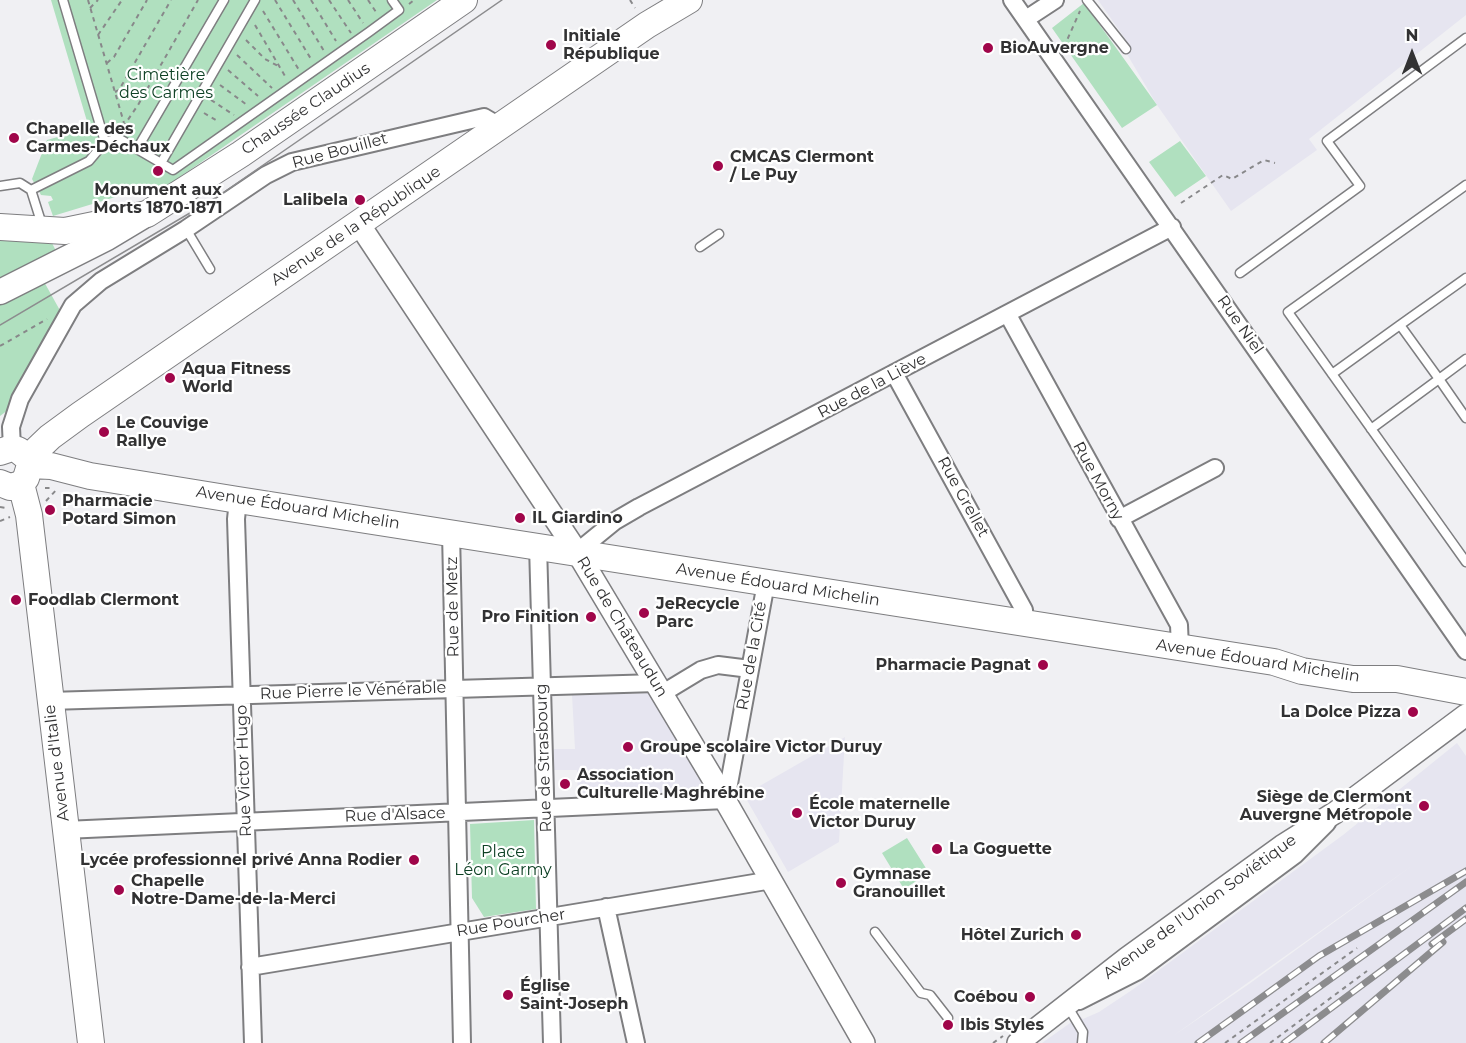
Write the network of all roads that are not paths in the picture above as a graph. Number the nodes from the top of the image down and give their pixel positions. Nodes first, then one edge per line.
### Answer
1 (63, 0) edge
2 (224, 0) edge
3 (392, 0) edge
4 (464, 0) edge
5 (689, 0) edge
6 (1012, 0) edge
7 (1055, 0) edge
8 (1087, 0) edge
9 (254, 2) edge
10 (1026, 19) junction
11 (1466, 38) edge
12 (1126, 49) dead end
13 (501, 127) junction
14 (105, 142) junction
15 (137, 149) junction
16 (161, 164) junction
17 (1466, 185) edge
18 (0, 186) edge
19 (31, 189) junction
20 (147, 214) junction
21 (359, 224) junction
22 (0, 227) edge
23 (1172, 227) junction
24 (186, 229) junction
25 (44, 231) junction
26 (719, 234) dead end
27 (700, 247) dead end
28 (210, 269) dead end
29 (1240, 273) dead end
30 (1466, 278) edge
31 (0, 292) edge
32 (1008, 315) junction
33 (1400, 325) junction
34 (1466, 359) edge
35 (894, 373) junction
36 (1332, 374) junction
37 (1438, 379) junction
38 (1466, 418) edge
39 (1371, 429) junction
40 (11, 467) edge
41 (1215, 468) dead end
42 (238, 500) junction
43 (1119, 519) junction
44 (451, 532) junction
45 (538, 545) junction
46 (577, 552) junction
47 (1466, 562) edge
48 (766, 583) junction
49 (1025, 624) junction
50 (1180, 648) junction
51 (1466, 651) edge
52 (750, 669) junction
53 (542, 686) junction
54 (455, 687) junction
55 (660, 688) junction
56 (1466, 692) edge
57 (241, 694) junction
58 (49, 701) junction
59 (1466, 715) edge
60 (726, 800) junction
61 (545, 808) junction
62 (457, 812) junction
63 (245, 821) junction
64 (65, 830) junction
65 (772, 880) junction
66 (606, 907) junction
67 (549, 916) junction
68 (460, 931) junction
69 (875, 932) dead end
70 (250, 967) junction
71 (1068, 1007) junction
72 (948, 1018) dead end
73 (91, 1043) edge
74 (253, 1043) edge
75 (462, 1043) edge
76 (552, 1043) edge
77 (636, 1043) edge
78 (864, 1043) edge
79 (1018, 1043) edge
80 (1082, 1043) edge

1 - 14 lane
2 - 15 lane
3 - 16 lane
4 - 20 main road, Chaussée Claudius
5 - 13 main road, Avenue de la République
6 - 10 street, Rue Niel
7 - 10 street
8 - 12 lane
9 - 16 lane
10 - 23 street, Rue Niel
11 - 29 lane
13 - 21 main road, Avenue de la République
13 - 24 street, Rue Bouillet
14 - 15 lane
14 - 19 lane
15 - 16 lane
17 - 36 lane
18 - 19 lane
19 - 25 lane
20 - 25 main road
20 - 31 main road
21 - 40 main road, Avenue de la République
21 - 46 street, Rue de Châteaudun
22 - 25 main road
23 - 32 street, Rue de la Liève
23 - 51 street, Rue Niel
24 - 28 lane
24 - 40 street, Rue Bouillet
26 - 27 lane
30 - 33 lane
32 - 35 street, Rue de la Liève
32 - 43 street, Rue Morny
33 - 36 lane
33 - 37 lane
34 - 37 lane
35 - 46 street, Rue de la Liève
35 - 49 street, Rue Grellet
36 - 39 lane
37 - 38 lane
37 - 39 lane
39 - 47 lane
40 - 42 main road, Avenue Édouard Michelin
40 - 58 main road, Avenue d'Italie
41 - 43 street
42 - 44 main road, Avenue Édouard Michelin
42 - 57 street, Rue Victor Hugo
43 - 50 street, Rue Morny
44 - 45 main road, Avenue Édouard Michelin
44 - 54 street, Rue de Metz
45 - 46 main road, Avenue Édouard Michelin
45 - 53 street, Rue de Strasbourg
46 - 48 main road, Avenue Édouard Michelin
46 - 55 street, Rue de Châteaudun
48 - 49 main road, Avenue Édouard Michelin
48 - 52 street, Rue de la Cité
49 - 50 main road, Avenue Édouard Michelin
50 - 56 main road, Avenue Édouard Michelin
52 - 55 street
52 - 60 street, Rue de la Cité
53 - 54 street, Rue Pierre le Vénérable
53 - 55 street, Rue Pierre le Vénérable
53 - 61 street, Rue de Strasbourg
54 - 57 street, Rue Pierre le Vénérable
54 - 62 street, Rue de Metz
55 - 60 street, Rue de Châteaudun
57 - 58 street, Rue Pierre le Vénérable
57 - 63 street, Rue Victor Hugo
58 - 64 main road, Avenue d'Italie
59 - 71 street, Avenue de l'Union Soviétique
60 - 61 street, Rue d'Alsace
60 - 65 street, Rue de Châteaudun
61 - 62 street, Rue d'Alsace
61 - 67 street, Rue de Strasbourg
62 - 63 street, Rue d'Alsace
62 - 68 street, Rue de Metz
63 - 64 street, Rue d'Alsace
63 - 70 street, Rue Victor Hugo
64 - 73 main road, Avenue d'Italie
65 - 66 street, Rue Pourcher
65 - 78 street, Rue de Châteaudun
66 - 67 street, Rue Pourcher
66 - 77 street
67 - 68 street, Rue Pourcher
67 - 76 street, Rue de Strasbourg
68 - 70 street, Rue Pourcher
68 - 75 street, Rue de Metz
69 - 72 lane
70 - 74 street, Rue Victor Hugo
71 - 79 street, Avenue de l'Union Soviétique
71 - 80 lane

